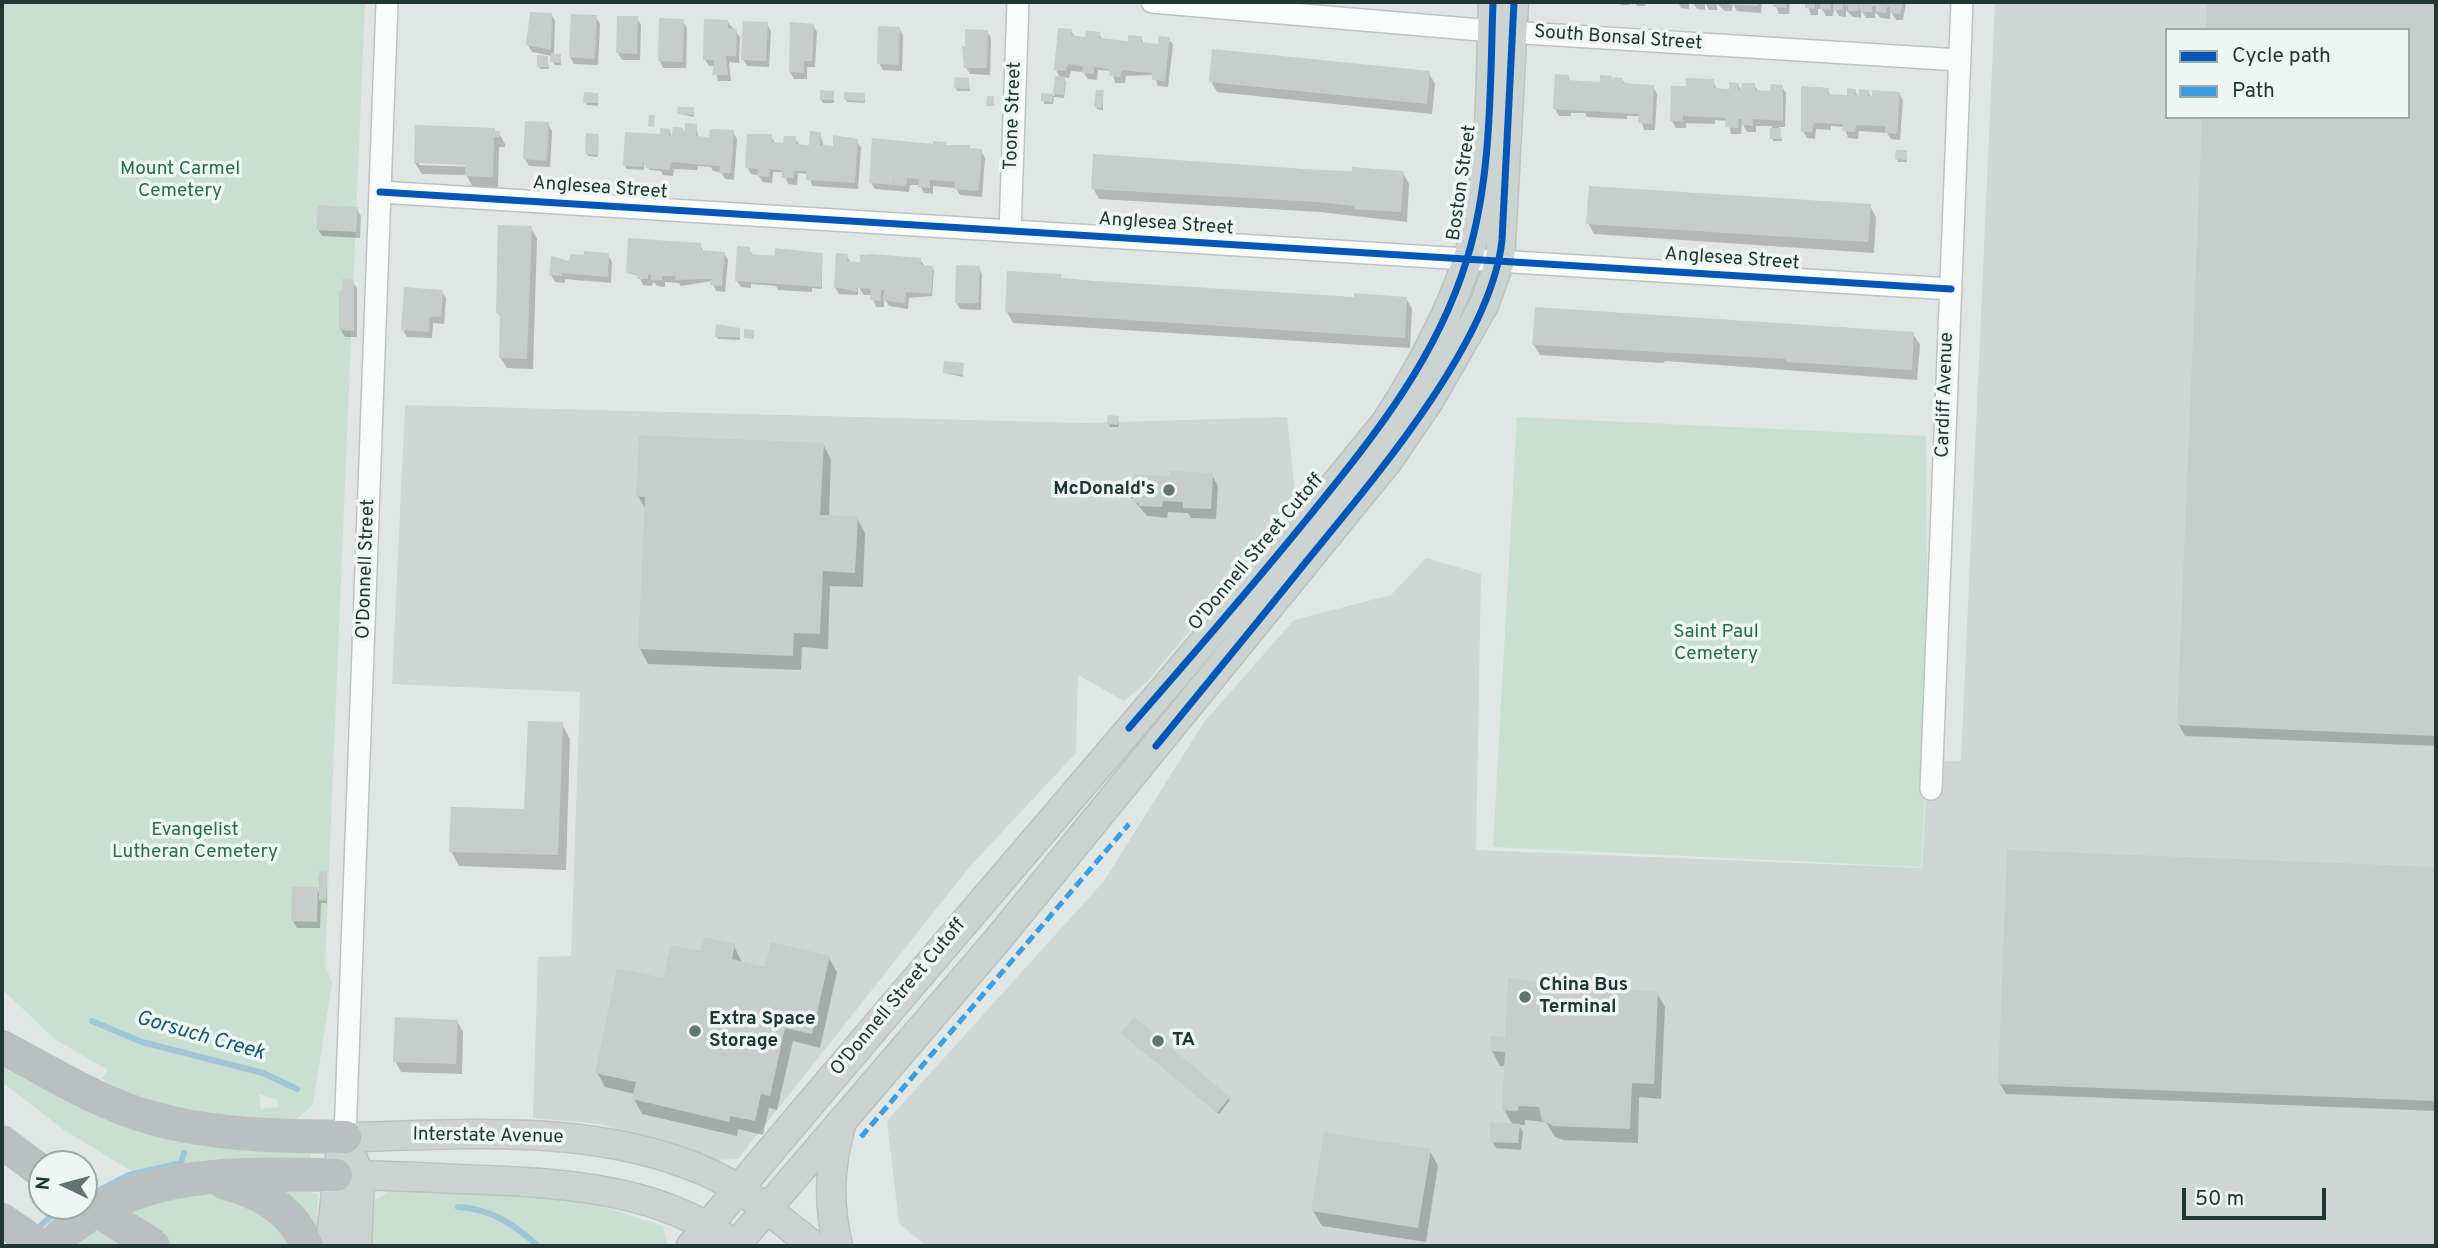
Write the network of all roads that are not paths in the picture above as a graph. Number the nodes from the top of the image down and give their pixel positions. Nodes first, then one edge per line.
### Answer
1 (387, 2) edge
2 (1018, 2) edge
3 (1152, 2) edge
4 (1493, 2) edge
5 (1514, 2) edge
6 (1962, 2) edge
7 (1503, 32) junction
8 (1960, 60) junction
9 (380, 192) junction
10 (1010, 231) junction
11 (1468, 259) junction
12 (1500, 261) junction
13 (1951, 289) junction
14 (1416, 398) junction
15 (1931, 789) dead end
16 (2, 1047) edge
17 (843, 1117) junction
18 (345, 1137) junction
19 (2, 1142) edge
20 (28, 1161) edge
21 (348, 1175) junction
22 (200, 1176) junction
23 (737, 1189) junction
24 (766, 1210) junction
25 (98, 1211) edge
26 (2, 1220) edge
27 (699, 1236) edge
28 (40, 1246) edge
29 (48, 1246) edge
30 (154, 1246) edge
31 (307, 1246) edge
32 (330, 1246) edge
33 (357, 1246) edge
34 (736, 1246) edge
35 (814, 1246) edge
36 (838, 1246) edge

1 - 9 street, O'Donnell Street
2 - 10 street, Toone Street
3 - 7 street, South Bonsal Street
4 - 7 main road, Boston Street
5 - 7 main road, Boston Street
6 - 8 street, Cardiff Avenue
7 - 8 street, South Bonsal Street
7 - 11 main road, Boston Street
7 - 12 main road, Boston Street
8 - 13 street, Cardiff Avenue
9 - 10 street, Anglesea Street
9 - 18 street, O'Donnell Street
10 - 11 street, Anglesea Street
11 - 12 street, Anglesea Street
11 - 14 main road, Boston Street
12 - 13 street, Anglesea Street
12 - 14 main road, Boston Street
13 - 15 street, Cardiff Avenue
14 - 17 main road, O'Donnell Street Cutoff
14 - 23 main road, O'Donnell Street Cutoff
16 - 18 highway
17 - 24 main road, O'Donnell Street Cutoff
17 - 36 main road
18 - 21 main road, O'Donnell Street
18 - 23 main road, Interstate Avenue
19 - 20 highway
21 - 22 highway
21 - 27 main road
21 - 32 main road, O'Donnell Street
21 - 33 main road, O'Donnell Street
22 - 29 highway
22 - 31 highway
23 - 24 main road, Interstate Avenue
23 - 27 main road, O'Donnell Street Cutoff
24 - 34 main road, O'Donnell Street Cutoff
24 - 35 main road, Interstate Avenue
25 - 30 highway, bridge
26 - 28 highway
27 - 34 main road

